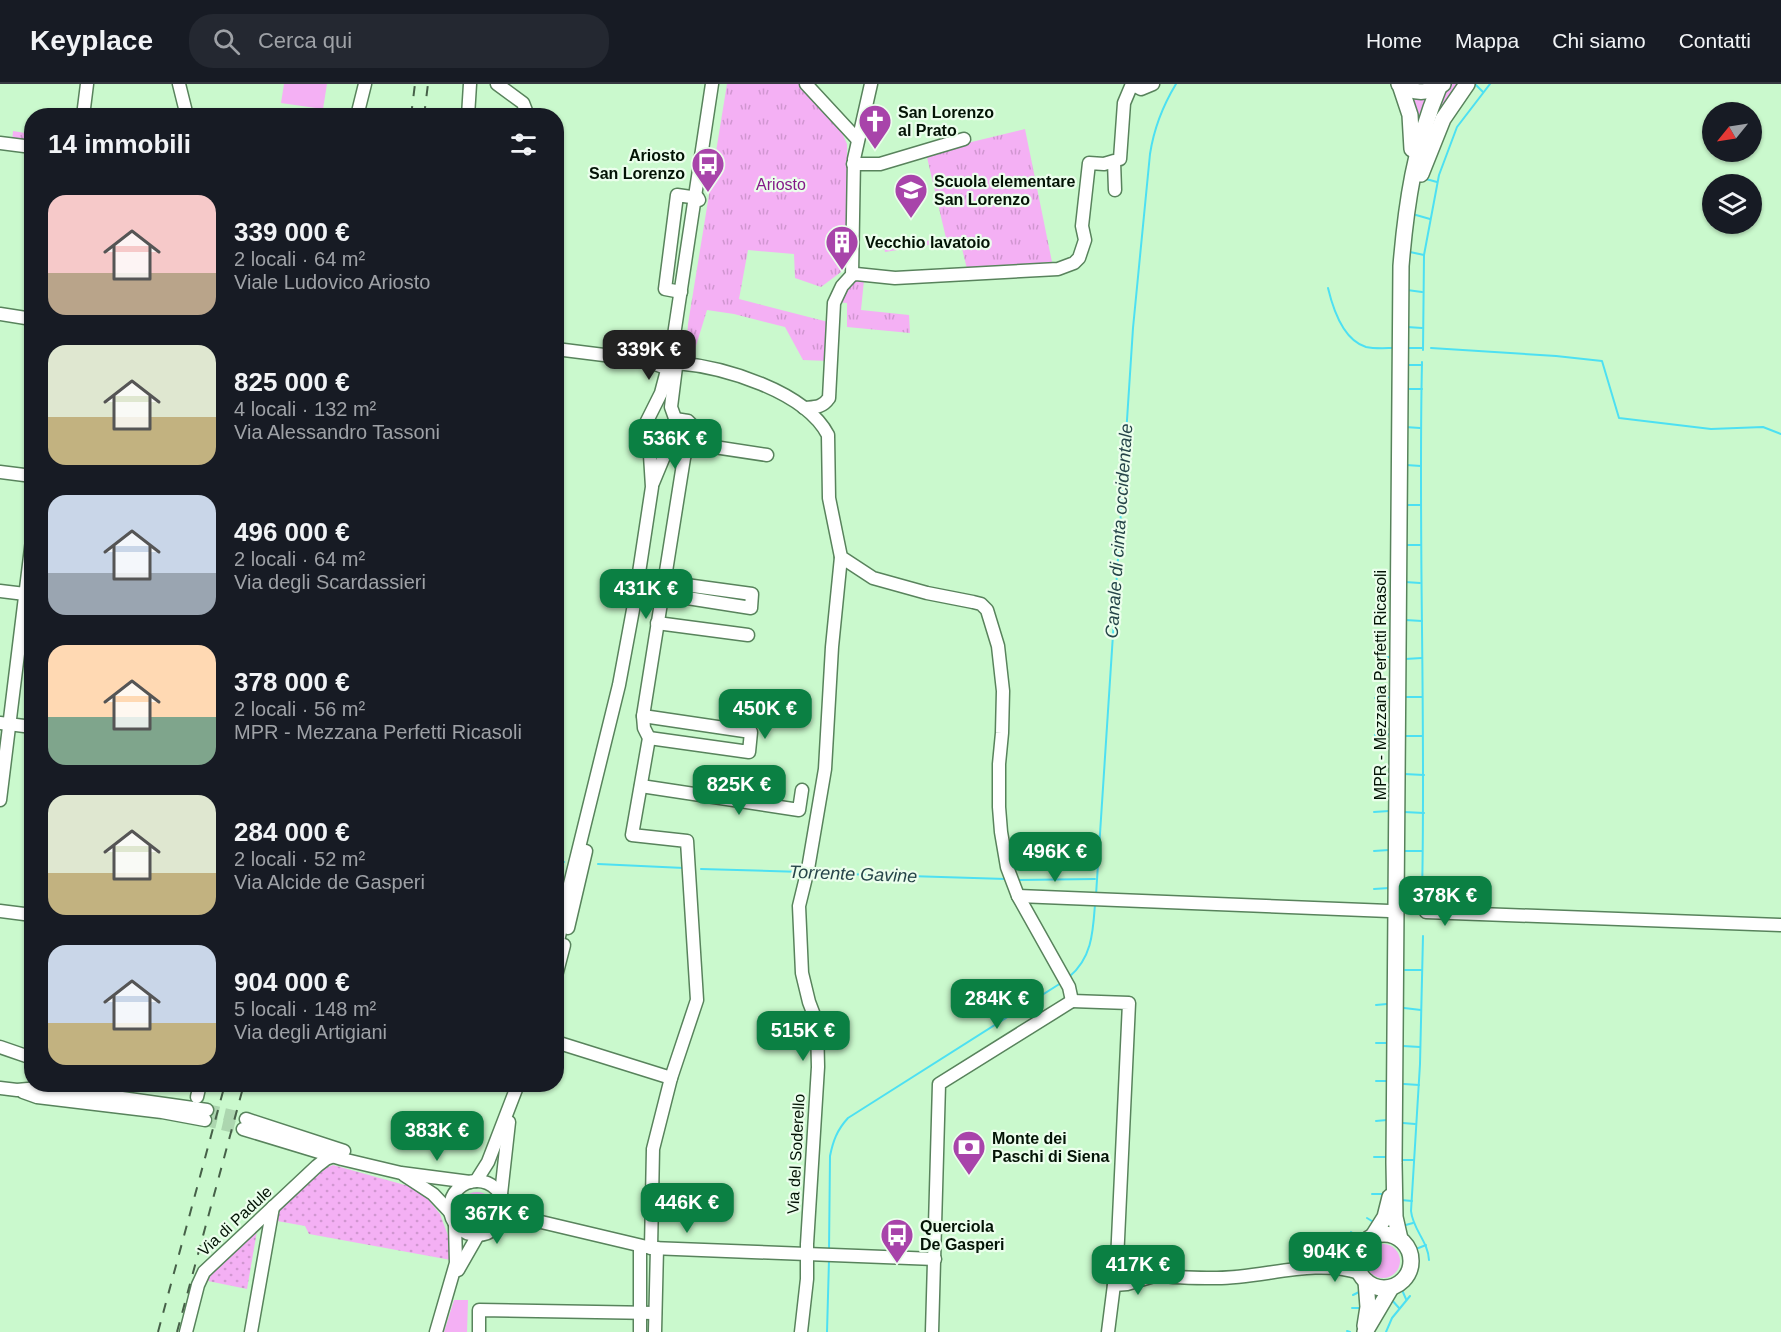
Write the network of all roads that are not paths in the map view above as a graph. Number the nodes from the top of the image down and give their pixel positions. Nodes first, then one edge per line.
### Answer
1 (87, 84) edge
2 (365, 84) edge
3 (470, 84) edge
4 (497, 84) edge
5 (712, 84) edge
6 (720, 84) edge
7 (806, 84) edge
8 (871, 84) edge
9 (1132, 84) edge
10 (1153, 84) edge
11 (1400, 84) edge
12 (1466, 85) edge
13 (1441, 86) edge
14 (180, 89) edge
15 (517, 97) junction
16 (530, 98) dead end
17 (84, 108) edge
18 (185, 108) edge
19 (359, 108) edge
20 (468, 108) edge
21 (525, 108) edge
22 (964, 138) dead end
23 (857, 140) junction
24 (0, 142) edge
25 (24, 146) edge
26 (1120, 159) dead end
27 (853, 164) junction
28 (1115, 190) dead end
29 (1410, 195) junction
30 (695, 197) junction
31 (700, 213) junction
32 (852, 275) junction
33 (681, 292) junction
34 (0, 315) edge
35 (24, 318) edge
36 (564, 349) edge
37 (676, 365) junction
38 (804, 408) junction
39 (650, 415) junction
40 (675, 419) junction
41 (649, 439) junction
42 (669, 442) junction
43 (688, 443) junction
44 (766, 455) dead end
45 (0, 472) edge
46 (24, 475) edge
47 (652, 487) junction
48 (841, 557) junction
49 (663, 588) junction
50 (0, 591) edge
51 (24, 594) edge
52 (24, 600) edge
53 (657, 623) junction
54 (748, 635) dead end
55 (643, 716) junction
56 (5, 724) edge
57 (24, 726) edge
58 (649, 738) junction
59 (605, 747) junction
60 (641, 786) junction
61 (802, 790) dead end
62 (0, 800) edge
63 (1018, 896) junction
64 (1393, 905) junction
65 (0, 911) edge
66 (1426, 912) dead end
67 (564, 913) edge
68 (24, 914) edge
69 (1781, 925) edge
70 (564, 945) edge
71 (1071, 1001) junction
72 (564, 1045) edge
73 (0, 1047) edge
74 (24, 1055) edge
75 (671, 1078) junction
76 (0, 1088) edge
77 (24, 1089) edge
78 (17, 1090) junction
79 (98, 1092) edge
80 (110, 1092) edge
81 (198, 1092) edge
82 (515, 1092) edge
83 (197, 1097) dead end
84 (105, 1105) junction
85 (511, 1106) junction
86 (245, 1124) tunnel mouth
87 (322, 1148) junction
88 (334, 1156) junction
89 (375, 1166) junction
90 (401, 1173) junction
91 (308, 1176) junction
92 (473, 1181) junction
93 (1394, 1182) junction
94 (502, 1199) junction
95 (273, 1207) junction
96 (453, 1218) junction
97 (537, 1221) junction
98 (499, 1224) junction
99 (478, 1235) junction
100 (1373, 1236) junction
101 (1400, 1239) junction
102 (649, 1247) junction
103 (1360, 1249) junction
104 (807, 1254) junction
105 (935, 1259) junction
106 (1117, 1261) junction
107 (1316, 1267) junction
108 (1157, 1275) junction
109 (1363, 1277) junction
110 (452, 1282) junction
111 (1114, 1285) junction
112 (1391, 1288) junction
113 (655, 1312) junction
114 (640, 1313) junction
115 (186, 1332) edge
116 (251, 1332) edge
117 (436, 1332) edge
118 (479, 1332) edge
119 (639, 1332) edge
120 (655, 1332) edge
121 (801, 1332) edge
122 (932, 1332) edge
123 (1108, 1332) edge
124 (1365, 1332) edge

1 - 17 street
2 - 19 street
3 - 20 street
4 - 15 street
5 - 30 street
6 - 31 street
7 - 23 street
8 - 23 street
9 - 10 street
9 - 26 street
11 - 13 main road
11 - 29 main road, MPR - Mezzana Perfetti Ricasoli
12 - 29 main road
13 - 29 main road, MPR - Mezzana Perfetti Ricasoli
14 - 18 street
15 - 16 street
15 - 21 street
22 - 27 street
23 - 27 street
24 - 25 street
27 - 32 street
28 - 32 street
29 - 64 main road, MPR - Mezzana Perfetti Ricasoli
30 - 31 street
30 - 33 street
30 - 33 street
31 - 37 street
32 - 38 street
33 - 37 street
34 - 35 street
36 - 37 street, Via del Soderello
37 - 38 street, Via del Soderello
37 - 39 street
37 - 40 street
38 - 48 street, Via del Soderello
39 - 40 street
39 - 41 street
40 - 42 street
40 - 43 street
41 - 42 street
41 - 47 street
42 - 47 street
43 - 44 street
43 - 49 street
45 - 46 street
47 - 59 street
48 - 63 street
48 - 104 street, Via del Soderello
49 - 49 street
49 - 53 street
50 - 51 street
52 - 56 street
53 - 54 street
53 - 55 street
55 - 58 street
55 - 58 street
56 - 57 street
56 - 62 street
58 - 60 street
59 - 67 street
59 - 70 street
60 - 61 street
60 - 75 street
63 - 64 street
63 - 71 street
64 - 93 main road, MPR - Mezzana Perfetti Ricasoli
65 - 68 street
66 - 69 street
71 - 105 street
71 - 106 street
72 - 75 street
73 - 74 street
75 - 102 street
76 - 78 street
77 - 78 street
78 - 84 street
79 - 84 street
80 - 84 street
81 - 83 street
82 - 85 street
85 - 92 street
85 - 94 street
86 - 87 street
87 - 88 street
87 - 89 street
87 - 91 street, Via di Padule
88 - 89 street
88 - 91 street, Via di Padule
89 - 90 street
90 - 92 street
90 - 96 street
91 - 95 street, Via di Padule
92 - 94 street
92 - 96 street
93 - 100 main road, MPR - Mezzana Perfetti Ricasoli
93 - 101 main road, MPR - Mezzana Perfetti Ricasoli
94 - 97 street
94 - 98 street
95 - 115 street, Via di Padule
95 - 116 street
96 - 99 street
96 - 110 street
97 - 98 street
97 - 102 street
98 - 99 street
99 - 110 street
100 - 101 main road
100 - 103 main road
101 - 112 main road
102 - 104 street
102 - 113 street
102 - 114 street
103 - 107 street
103 - 109 main road
104 - 105 street
104 - 121 street, Via del Soderello
105 - 122 street
106 - 108 street
106 - 111 street
107 - 108 street
107 - 109 street
108 - 111 street
109 - 112 main road
109 - 124 main road
110 - 117 street
111 - 123 street
112 - 124 main road
113 - 114 street
113 - 120 street
114 - 118 street
114 - 119 street

